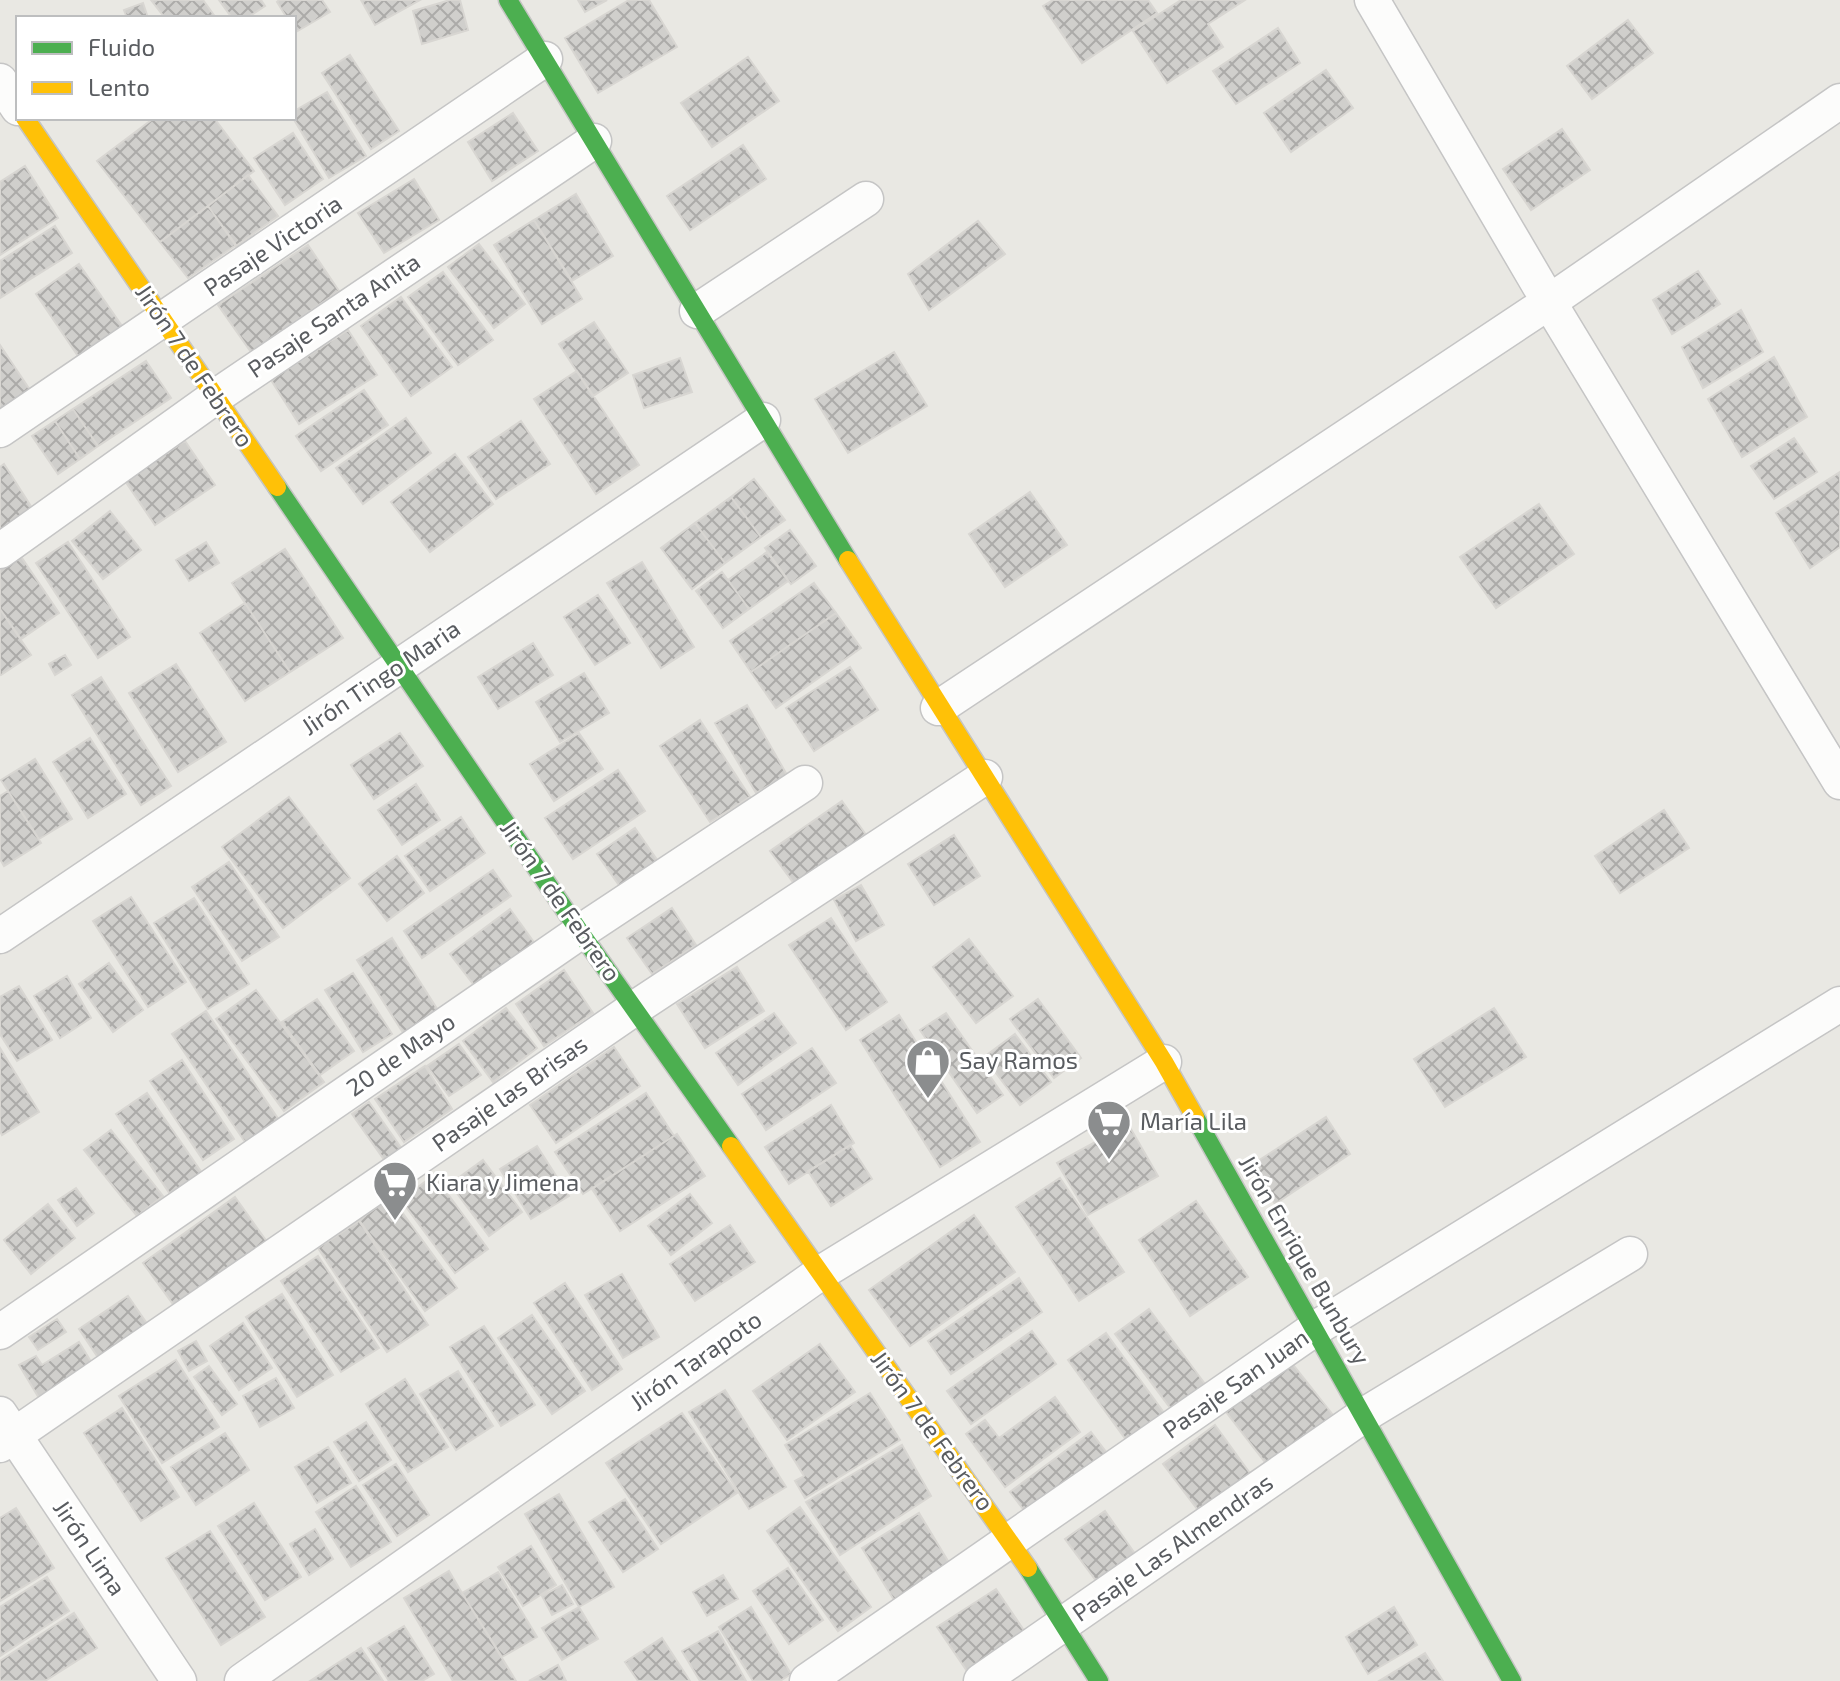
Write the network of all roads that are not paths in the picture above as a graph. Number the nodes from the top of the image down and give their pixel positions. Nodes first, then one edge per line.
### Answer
1 (508, 0) edge
2 (1372, 0) edge
3 (545, 59) junction
4 (0, 81) edge
5 (1840, 101) edge
6 (16, 105) edge
7 (26, 120) edge
8 (594, 141) junction
9 (866, 199) dead end
10 (1549, 302) junction
11 (697, 311) junction
12 (163, 321) junction
13 (215, 397) junction
14 (763, 420) junction
15 (0, 430) edge
16 (0, 551) edge
17 (398, 667) junction
18 (938, 708) junction
19 (985, 777) junction
20 (1840, 782) edge
21 (805, 783) dead end
22 (580, 932) junction
23 (0, 936) edge
24 (1840, 1004) edge
25 (635, 1008) junction
26 (1164, 1062) junction
27 (1630, 1254) dead end
28 (819, 1274) junction
29 (1316, 1328) junction
30 (0, 1332) edge
31 (1364, 1415) junction
32 (5, 1431) edge
33 (1011, 1541) junction
34 (1063, 1625) junction
35 (179, 1681) edge
36 (242, 1681) edge
37 (807, 1681) edge
38 (981, 1681) edge
39 (1099, 1681) edge
40 (1512, 1681) edge

1 - 3 street, Jirón Enrique Bunbury
2 - 10 street
3 - 8 street, Jirón Enrique Bunbury
3 - 12 street, Pasaje Victoria
4 - 6 street
5 - 10 street
7 - 12 street, Jirón 7 de Febrero
8 - 11 street, Jirón Enrique Bunbury
8 - 13 street, Pasaje Santa Anita
9 - 11 street
10 - 18 street
10 - 20 street
11 - 14 street, Jirón Enrique Bunbury
12 - 13 street, Jirón 7 de Febrero
12 - 15 street, Pasaje Victoria
13 - 16 street, Pasaje Santa Anita
13 - 17 street, Jirón 7 de Febrero
14 - 17 street, Jirón Tingo Maria
14 - 18 street, Jirón Enrique Bunbury
17 - 22 street, Jirón 7 de Febrero
17 - 23 street, Jirón Tingo Maria
18 - 19 street, Jirón Enrique Bunbury
19 - 25 street, Pasaje las Brisas
19 - 26 street, Jirón Enrique Bunbury
21 - 22 street, 20 de Mayo
22 - 25 street, Jirón 7 de Febrero
22 - 30 street, 20 de Mayo
24 - 29 street, Pasaje San Juan
25 - 28 street, Jirón 7 de Febrero
25 - 32 street, Pasaje las Brisas
26 - 28 street, Jirón Tarapoto
26 - 29 street, Jirón Enrique Bunbury
27 - 31 street, Pasaje Las Almendras
28 - 33 street, Jirón 7 de Febrero
28 - 36 street, Jirón Tarapoto
29 - 31 street, Jirón Enrique Bunbury
29 - 33 street, Pasaje San Juan
31 - 34 street, Pasaje Las Almendras
31 - 40 street, Jirón Enrique Bunbury
32 - 35 street, Jirón Lima
33 - 34 street, Jirón 7 de Febrero
33 - 37 street, Pasaje San Juan
34 - 38 street, Pasaje Las Almendras
34 - 39 street, Jirón 7 de Febrero

